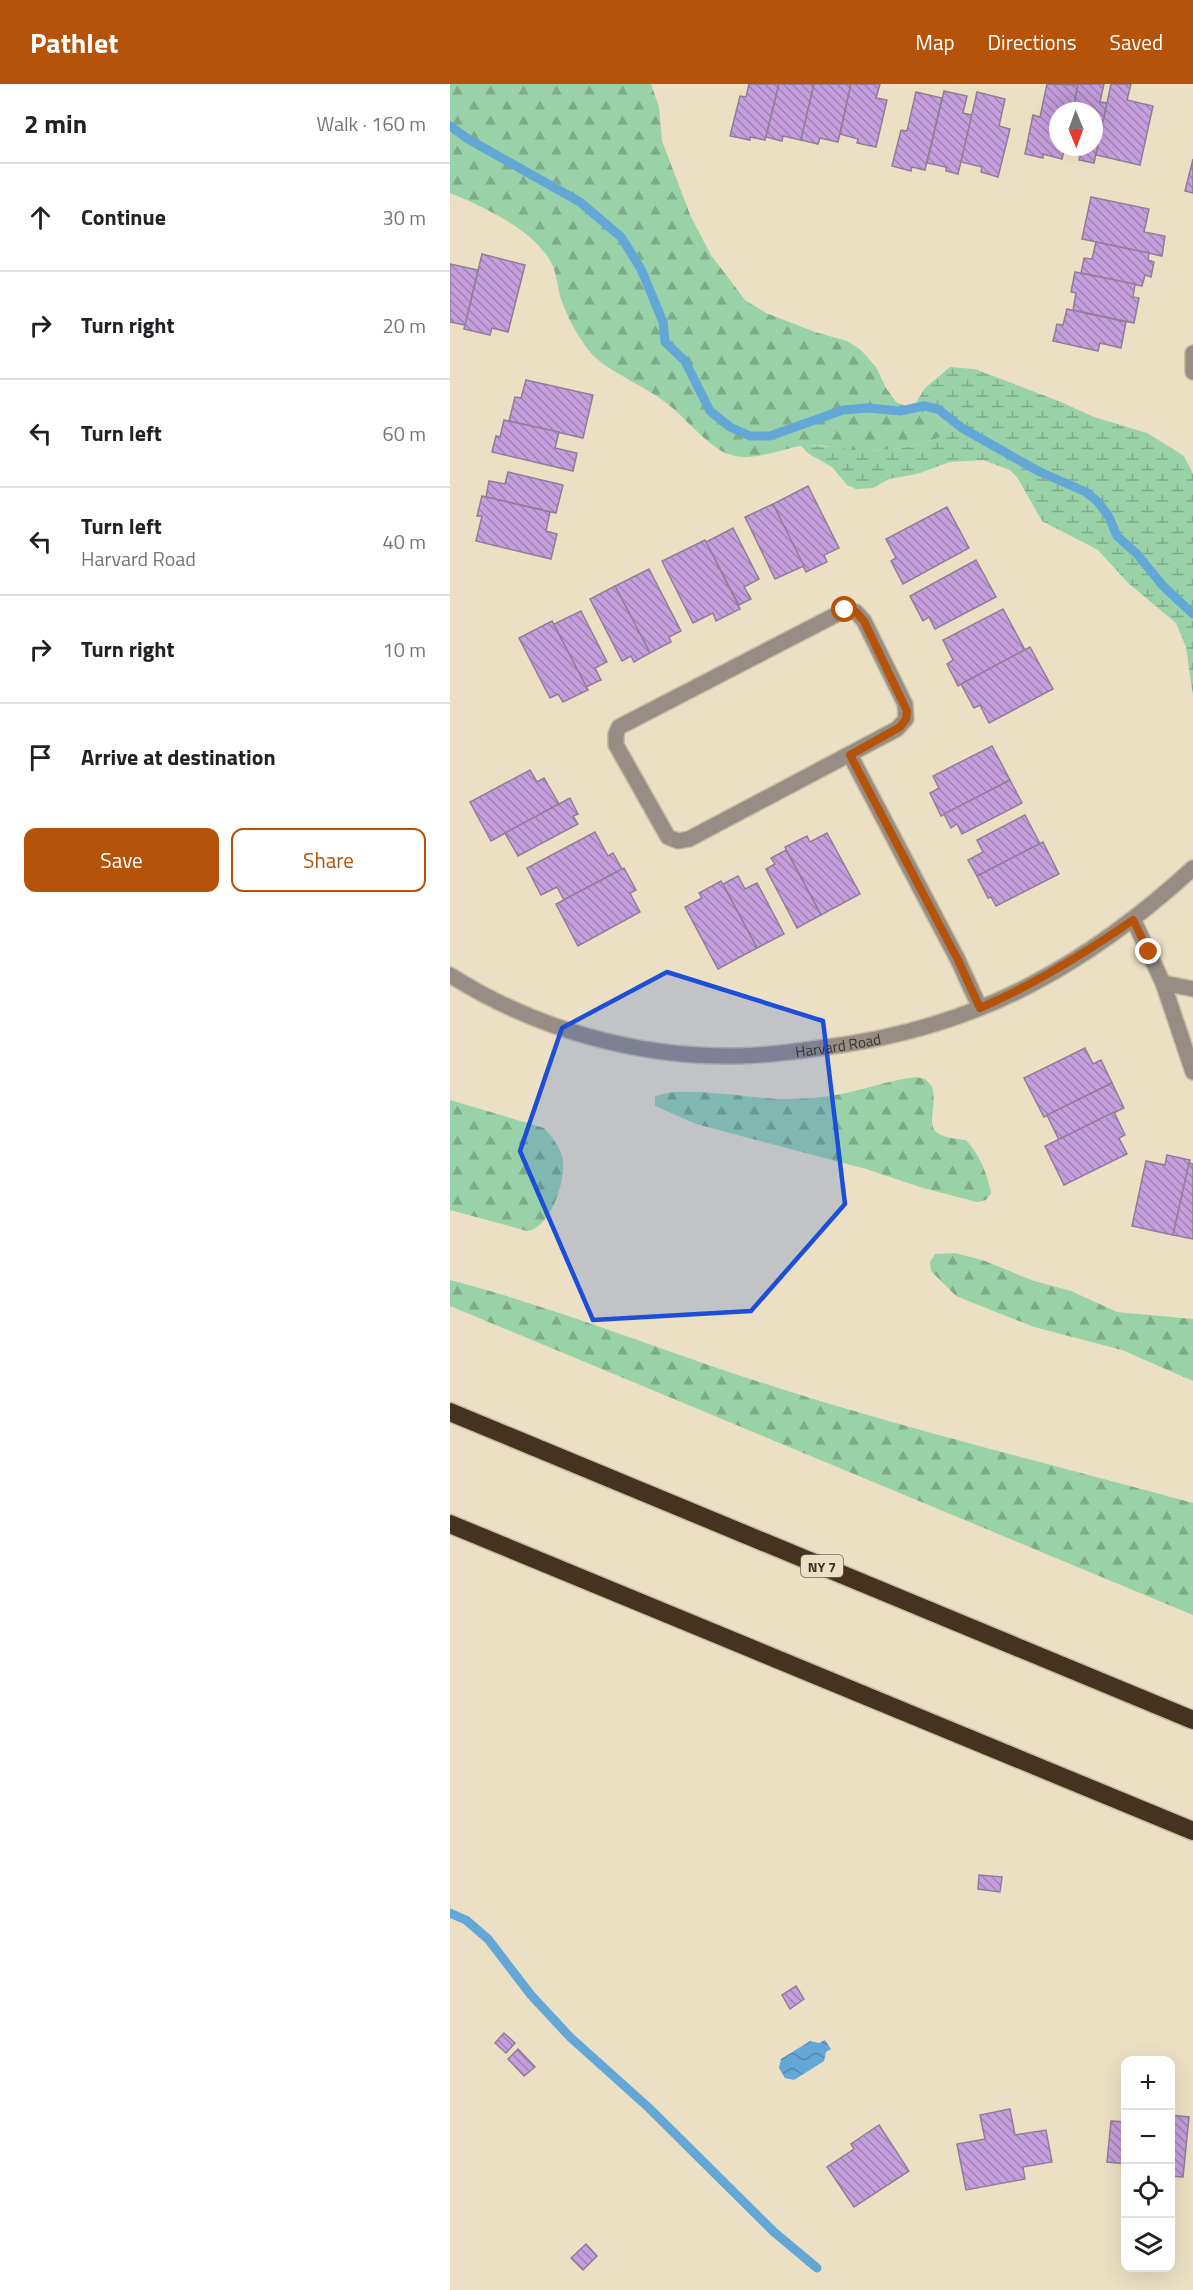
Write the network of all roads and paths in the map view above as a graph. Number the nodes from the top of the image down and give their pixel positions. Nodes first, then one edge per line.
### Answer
1 (1193, 353) edge
2 (1193, 372) edge
3 (850, 755) junction
4 (1193, 868) edge
5 (1133, 920) junction
6 (450, 975) edge
7 (1162, 983) junction
8 (1193, 989) edge
9 (980, 1008) junction
10 (1193, 1072) edge
11 (450, 1412) edge
12 (450, 1524) edge
13 (1193, 1720) edge
14 (1193, 1831) edge

1 - 2 street
3 - 3 street
3 - 9 street
4 - 5 street, Harvard Road
5 - 7 street
5 - 9 street, Harvard Road
6 - 9 street, Harvard Road
7 - 8 street
7 - 10 street
11 - 13 highway, NY 7
12 - 14 highway

